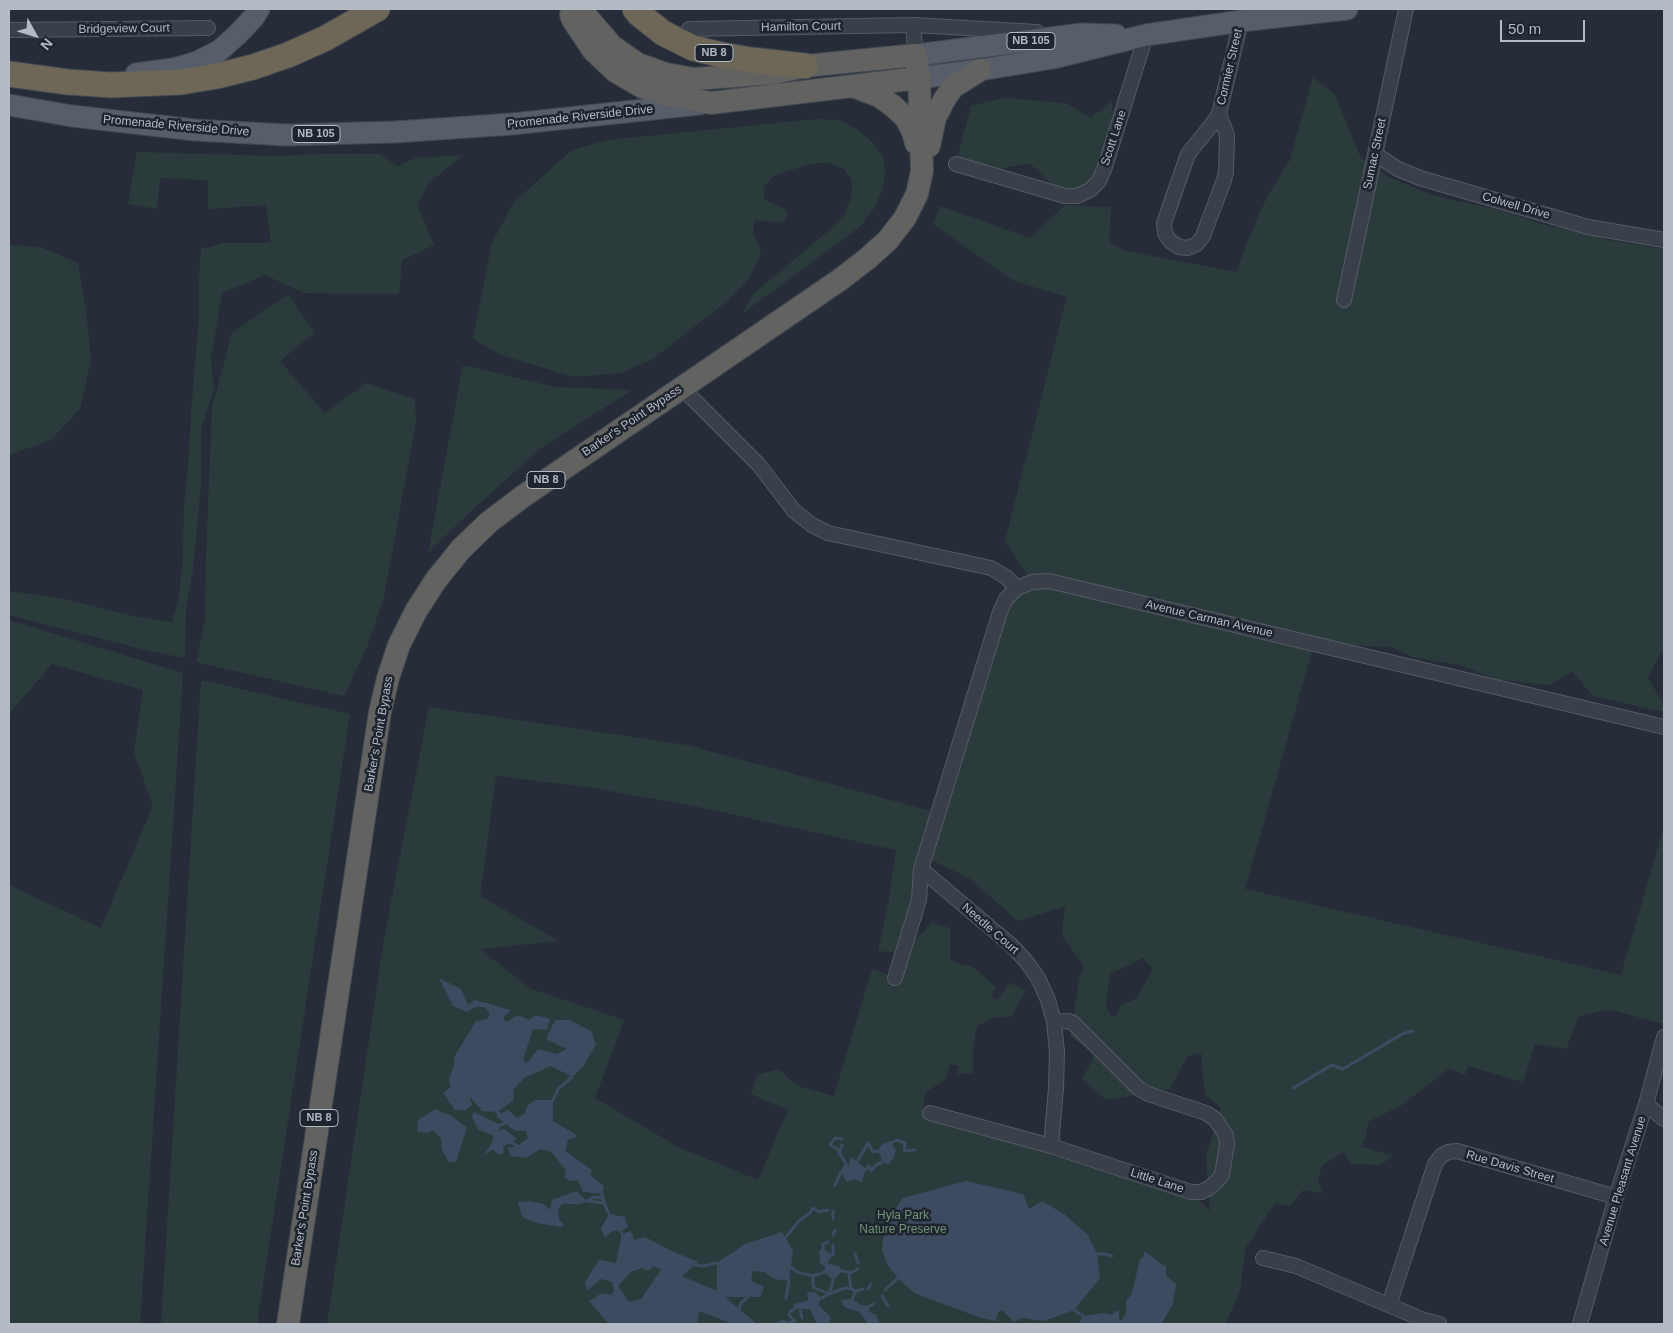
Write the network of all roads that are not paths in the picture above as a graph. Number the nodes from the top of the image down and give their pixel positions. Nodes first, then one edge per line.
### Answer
1 (259, 9) edge
2 (376, 9) edge
3 (570, 9) edge
4 (583, 9) edge
5 (635, 9) edge
6 (1347, 9) edge
7 (1406, 9) edge
8 (1241, 20) junction
9 (913, 25) junction
10 (208, 28) dead end
11 (688, 29) dead end
12 (9, 30) edge
13 (1082, 34) junction
14 (1146, 35) junction
15 (916, 56) junction
16 (9, 64) edge
17 (805, 66) junction
18 (980, 70) junction
19 (9, 74) edge
20 (919, 78) junction
21 (854, 86) junction
22 (711, 103) junction
23 (9, 105) edge
24 (1219, 114) junction
25 (1375, 154) junction
26 (956, 164) dead end
27 (922, 171) junction
28 (1664, 240) edge
29 (1344, 300) dead end
30 (682, 388) junction
31 (1017, 588) junction
32 (1664, 727) edge
33 (921, 869) junction
34 (896, 978) dead end
35 (1054, 1022) junction
36 (1664, 1037) edge
37 (1646, 1104) junction
38 (930, 1113) dead end
39 (1664, 1119) edge
40 (1051, 1146) junction
41 (1616, 1197) junction
42 (1263, 1258) dead end
43 (1389, 1305) junction
44 (288, 1324) edge
45 (1439, 1324) edge
46 (1580, 1324) edge

1 - 16 main road
2 - 19 highway
3 - 22 highway
4 - 17 highway, Promenade Riverside Drive / NB 105
5 - 17 highway, NB 8
6 - 8 main road, Promenade Riverside Drive / NB 105
7 - 25 street, Sumac Street
8 - 14 main road, Promenade Riverside Drive / NB 105
8 - 24 street, Cormier Street
9 - 11 street, Hamilton Court
9 - 13 street, Hamilton Court
9 - 15 street
10 - 12 street, Bridgeview Court
13 - 14 main road, Promenade Riverside Drive / NB 105
13 - 15 main road, Promenade Riverside Drive / NB 105
14 - 18 main road, Promenade Riverside Drive / NB 105
14 - 26 street, Scott Lane
15 - 17 highway, Promenade Riverside Drive / NB 105
15 - 20 highway, Barker's Point Bypass / NB 8
18 - 20 main road, Promenade Riverside Drive / NB 105
18 - 27 highway
20 - 21 highway, Promenade Riverside Drive / NB 105
20 - 27 highway, Barker's Point Bypass / NB 8
21 - 22 highway, Promenade Riverside Drive / NB 105
21 - 27 highway
22 - 23 main road, Promenade Riverside Drive / NB 105
24 - 24 street, Cormier Street
25 - 28 street, Colwell Drive
25 - 29 street, Sumac Street
27 - 30 highway, Barker's Point Bypass / NB 8
30 - 31 street
30 - 44 highway, Barker's Point Bypass / NB 8
31 - 32 street, Avenue Carman Avenue
31 - 33 street
33 - 34 street
33 - 35 street, Needle Court
35 - 40 street, Needle Court
35 - 40 street, Little Lane
36 - 37 street, Avenue Pleasant Avenue
37 - 39 street
37 - 41 street, Avenue Pleasant Avenue
38 - 40 street, Little Lane
41 - 43 street, Rue Davis Street
41 - 46 street, Avenue Pleasant Avenue
42 - 43 street
43 - 45 street

